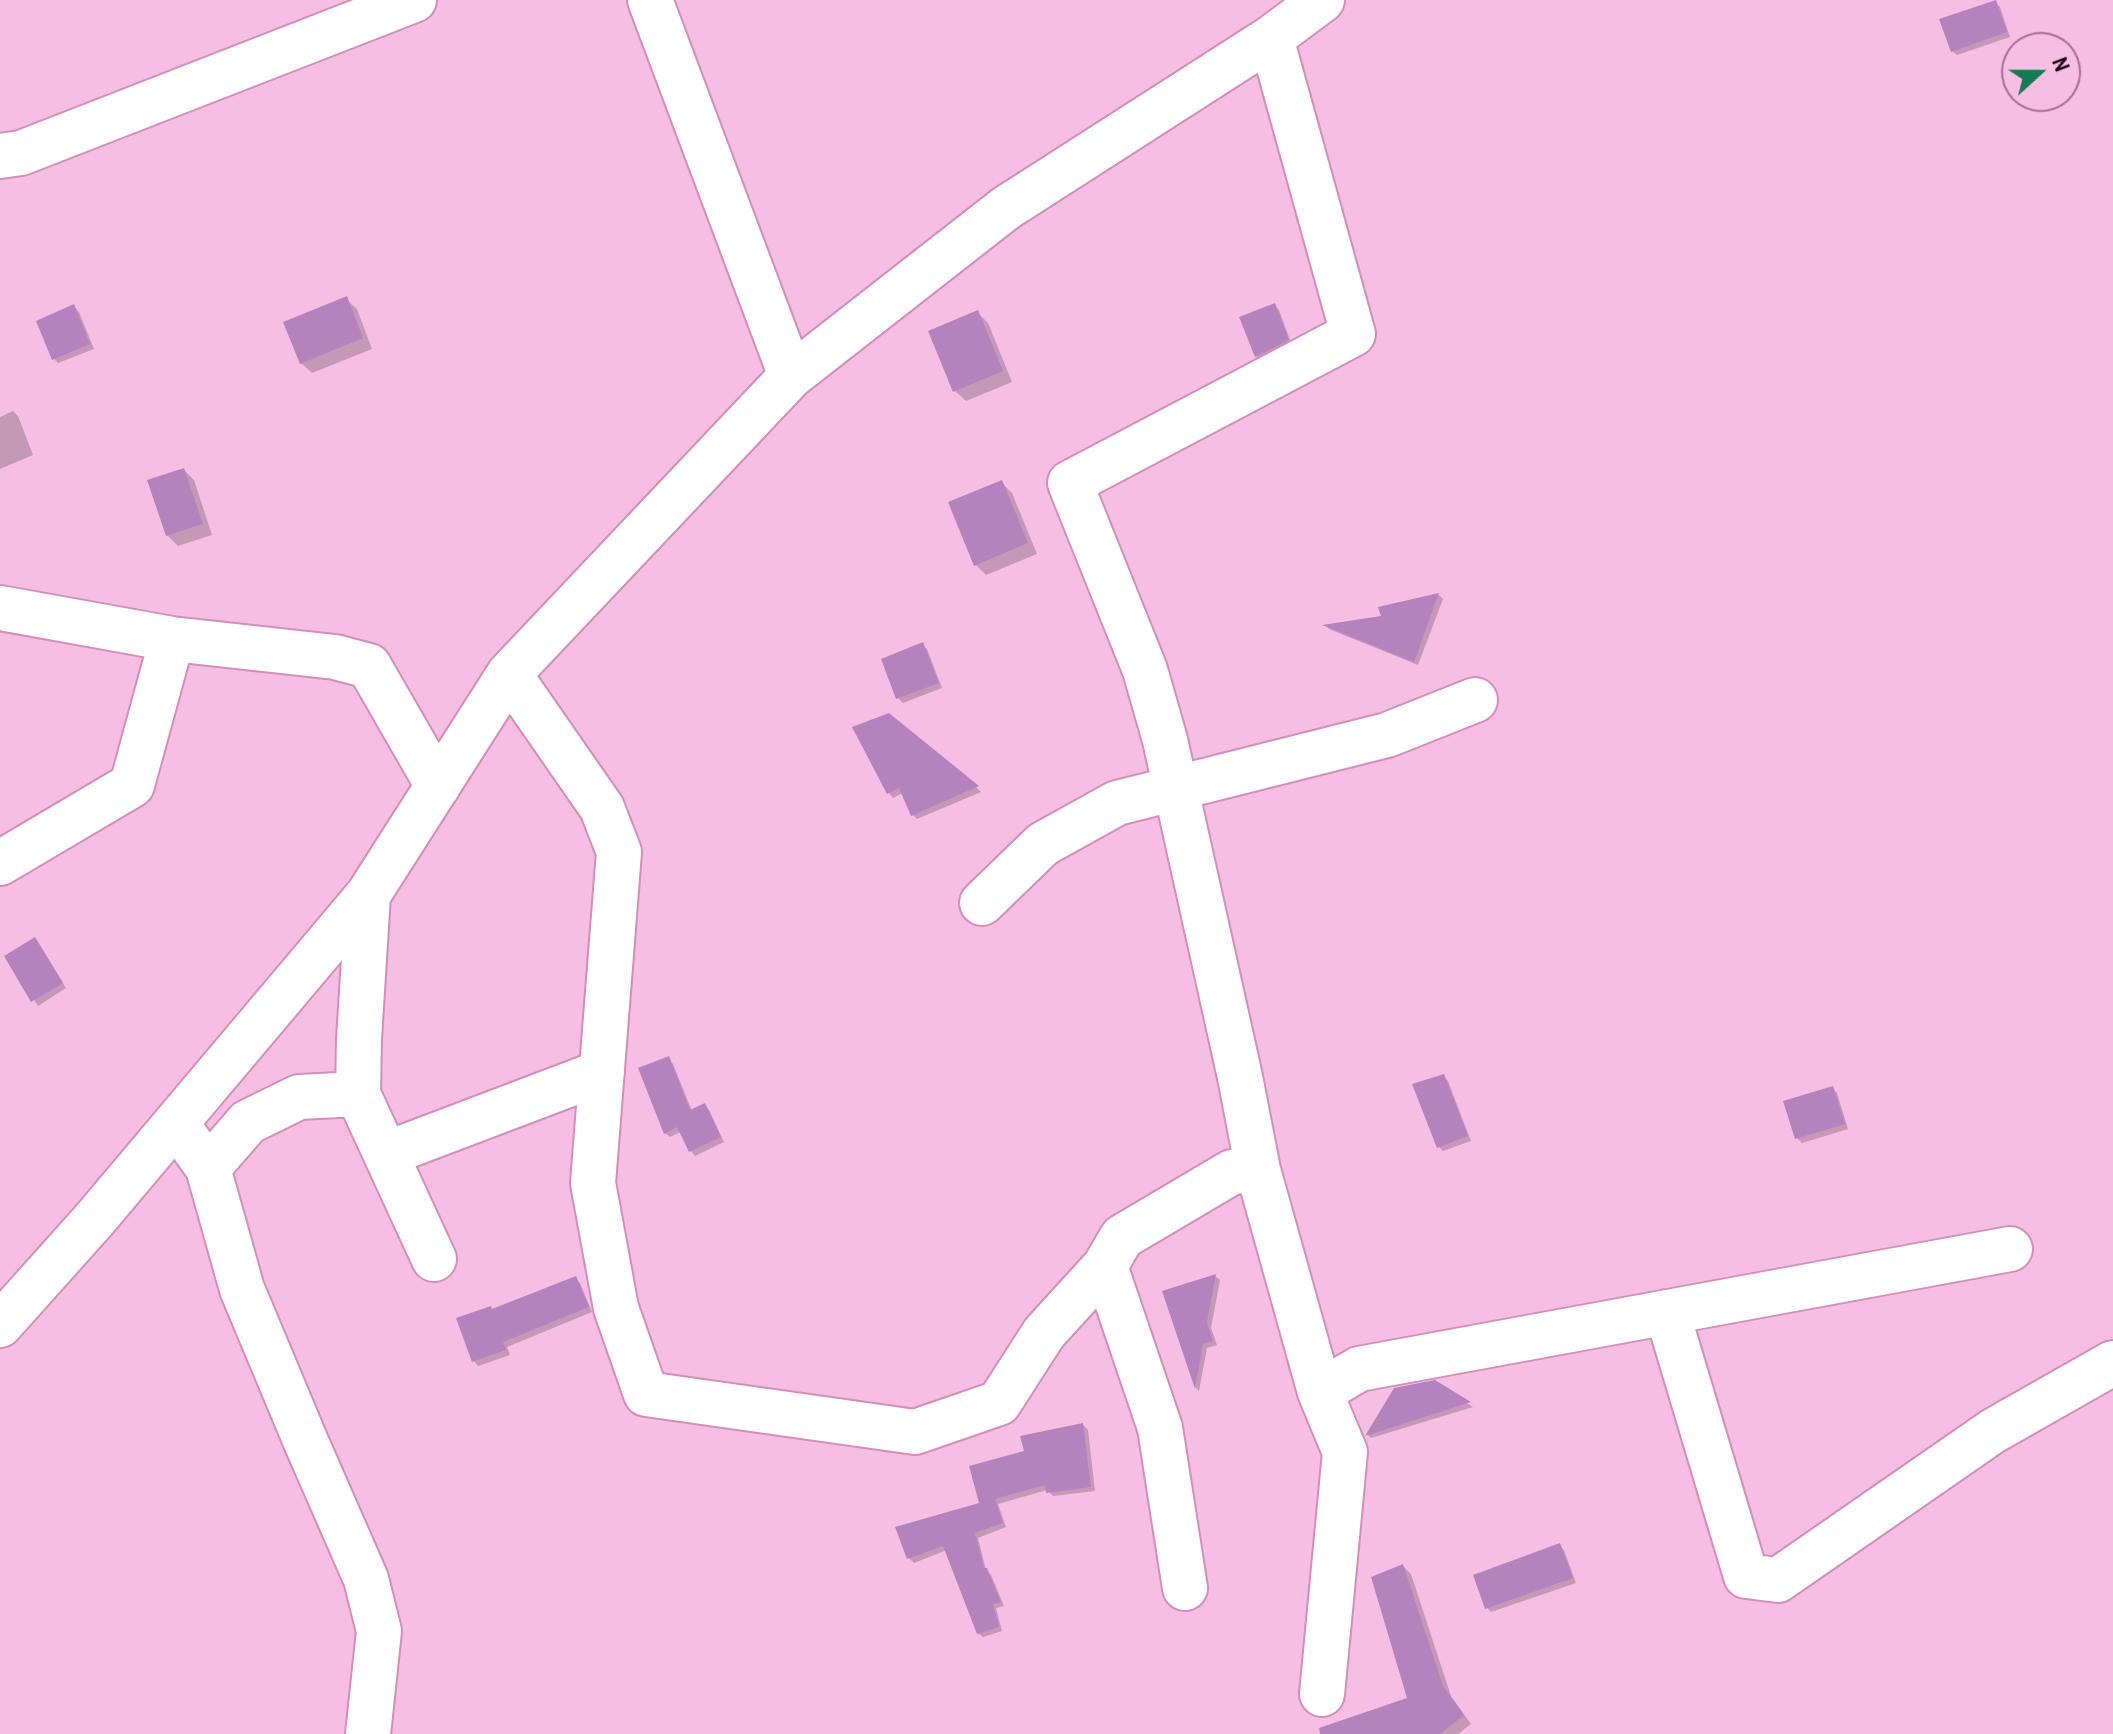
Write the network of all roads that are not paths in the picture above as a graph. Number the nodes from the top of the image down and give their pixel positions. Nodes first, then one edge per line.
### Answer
1 (414, 0) edge
2 (650, 0) edge
3 (1322, 0) edge
4 (1271, 38) junction
5 (0, 156) edge
6 (791, 376) junction
7 (0, 608) edge
8 (172, 639) junction
9 (509, 674) junction
10 (1475, 700) dead end
11 (438, 786) junction
12 (1175, 788) junction
13 (0, 863) edge
14 (368, 895) junction
15 (982, 903) dead end
16 (602, 1072) junction
17 (358, 1094) junction
18 (176, 1123) junction
19 (386, 1154) junction
20 (208, 1168) junction
21 (1258, 1170) junction
22 (2010, 1249) dead end
23 (434, 1259) dead end
24 (1105, 1266) junction
25 (1667, 1312) junction
26 (0, 1325) edge
27 (2113, 1363) edge
28 (1320, 1392) junction
29 (1185, 1588) dead end
30 (1322, 1694) dead end
31 (368, 1734) edge

1 - 5 street
2 - 6 street
3 - 4 street
4 - 6 street
4 - 12 street
6 - 9 street
7 - 8 street
8 - 11 street
8 - 13 street
9 - 11 street
9 - 16 street
10 - 12 street
11 - 14 street
12 - 15 street
12 - 21 street
14 - 17 street
14 - 18 street
16 - 19 street
16 - 24 street
17 - 19 street
17 - 20 street
18 - 20 street
18 - 26 street
19 - 23 street
20 - 31 street
21 - 24 street
21 - 28 street
22 - 25 street
24 - 29 street
25 - 27 street
25 - 28 street
28 - 30 street

